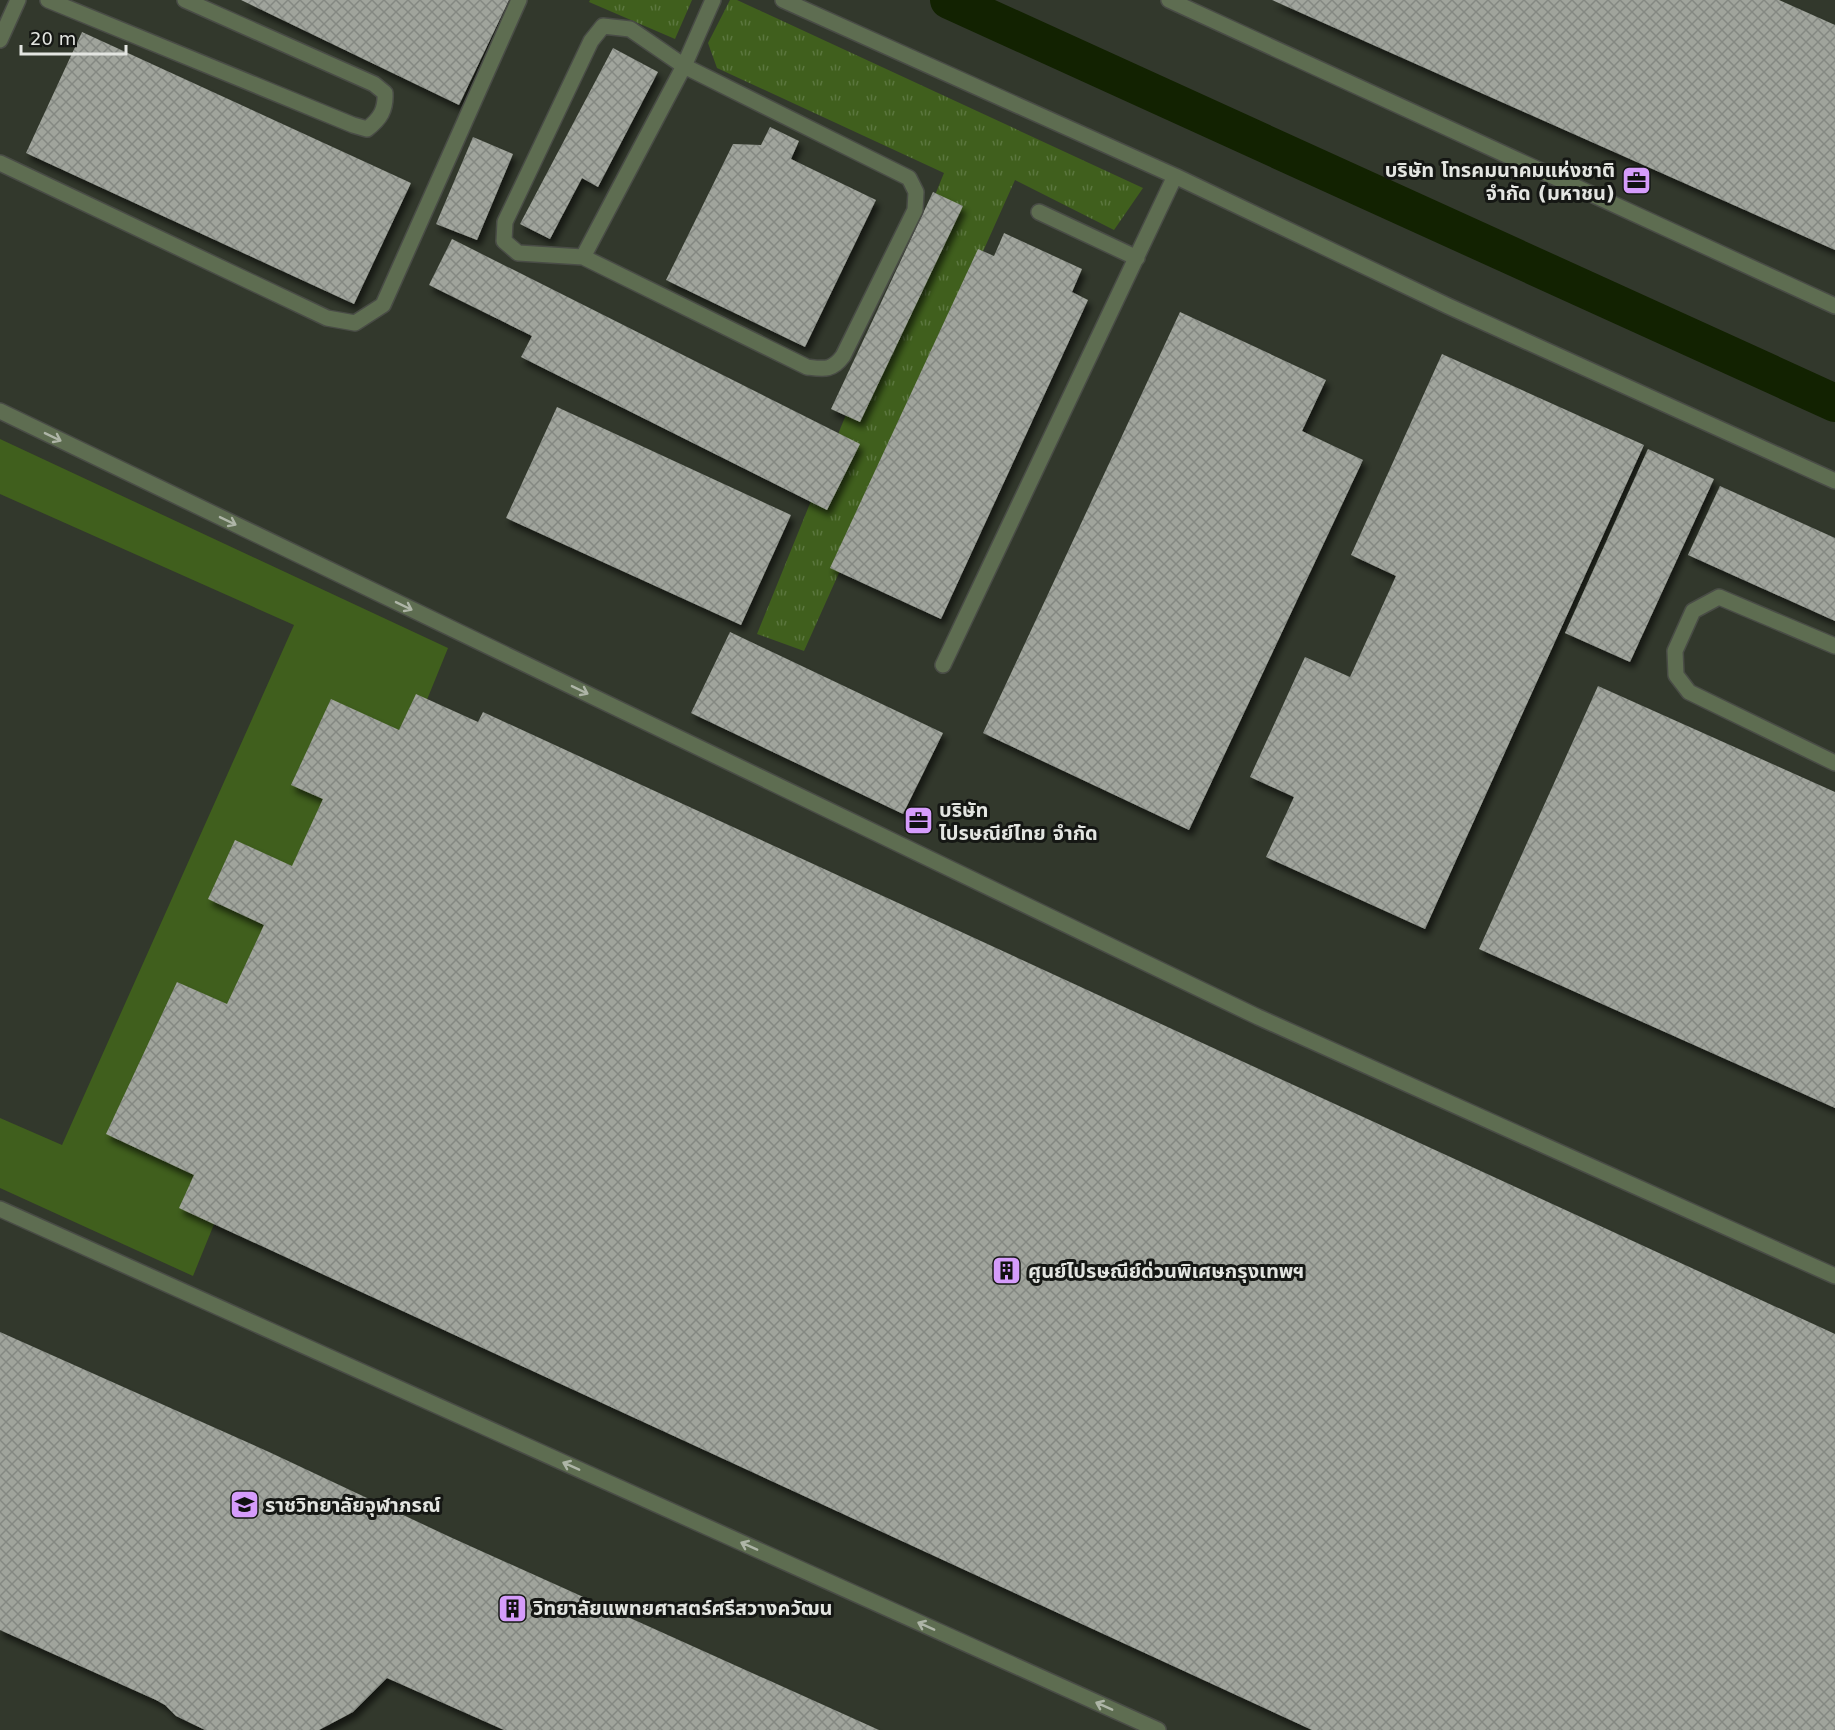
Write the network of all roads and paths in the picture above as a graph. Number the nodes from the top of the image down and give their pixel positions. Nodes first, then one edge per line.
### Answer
1 (18, 0) edge
2 (48, 0) edge
3 (185, 0) edge
4 (519, 0) edge
5 (713, 0) edge
6 (783, 0) edge
7 (1169, 0) edge
8 (0, 40) edge
9 (684, 66) junction
10 (0, 163) edge
11 (1175, 176) junction
12 (1039, 212) dead end
13 (583, 257) junction
14 (1137, 258) junction
15 (1835, 306) edge
16 (0, 411) edge
17 (1835, 481) edge
18 (1835, 646) edge
19 (943, 665) dead end
20 (1835, 763) edge
21 (0, 1209) edge
22 (1835, 1276) edge
23 (1158, 1730) edge

1 - 8 street
2 - 3 street
4 - 10 street
5 - 9 street
6 - 11 street
7 - 15 street
9 - 13 street
9 - 13 street
9 - 13 street
11 - 14 street
11 - 17 street
12 - 14 street
14 - 19 street
16 -> 22 street
18 - 20 street
23 -> 21 street

